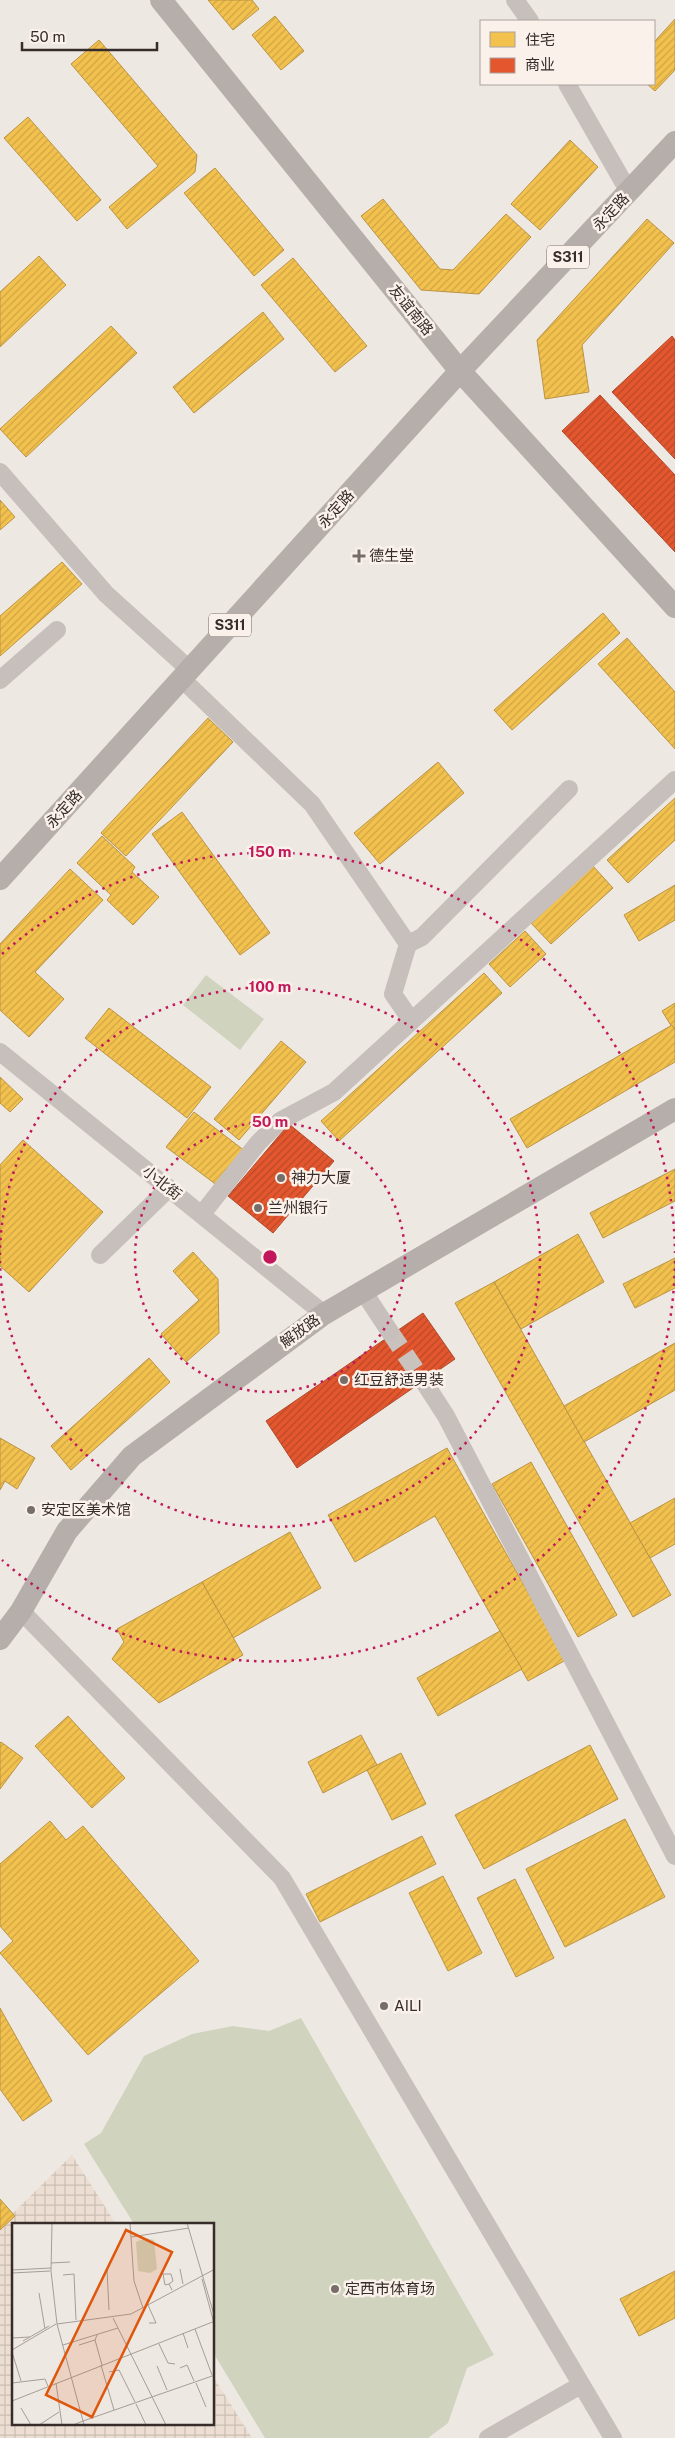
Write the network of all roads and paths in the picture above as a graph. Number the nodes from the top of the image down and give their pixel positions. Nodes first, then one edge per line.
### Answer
1 (161, 0) edge
2 (515, 0) edge
3 (529, 20) edge
4 (568, 85) edge
5 (675, 142) edge
6 (629, 192) junction
7 (460, 371) junction
8 (0, 472) edge
9 (675, 607) edge
10 (57, 630) dead end
11 (186, 674) junction
12 (0, 680) edge
13 (675, 780) edge
14 (569, 789) dead end
15 (0, 879) edge
16 (408, 944) junction
17 (411, 1020) junction
18 (0, 1052) edge
19 (675, 1109) edge
20 (168, 1188) junction
21 (202, 1214) junction
22 (100, 1255) dead end
23 (362, 1291) junction
24 (324, 1314) junction
25 (390, 1332) tunnel mouth
26 (424, 1382) tunnel mouth
27 (21, 1611) junction
28 (0, 1639) edge
29 (675, 1856) edge
30 (581, 2385) junction
31 (488, 2438) edge
32 (613, 2438) edge

1 - 7 main road, 友谊南路
2 - 3 street
4 - 6 street
5 - 6 main road, 永定路 / S311
6 - 7 main road, 永定路 / S311
7 - 9 main road, 友谊南路
7 - 11 main road, 永定路 / S311
8 - 11 street
10 - 12 street
11 - 15 main road, 永定路 / S311
11 - 16 street
13 - 17 street
14 - 16 street
16 - 17 street
17 - 21 street
18 - 20 street, 小北街
19 - 23 main road, 解放路
20 - 21 street, 小北街
20 - 22 street
21 - 24 street, 小北街
23 - 24 main road, 解放路
23 - 25 street
24 - 27 main road, 解放路
26 - 29 street
27 - 28 main road, 解放路
27 - 30 street
30 - 31 street
30 - 32 street

